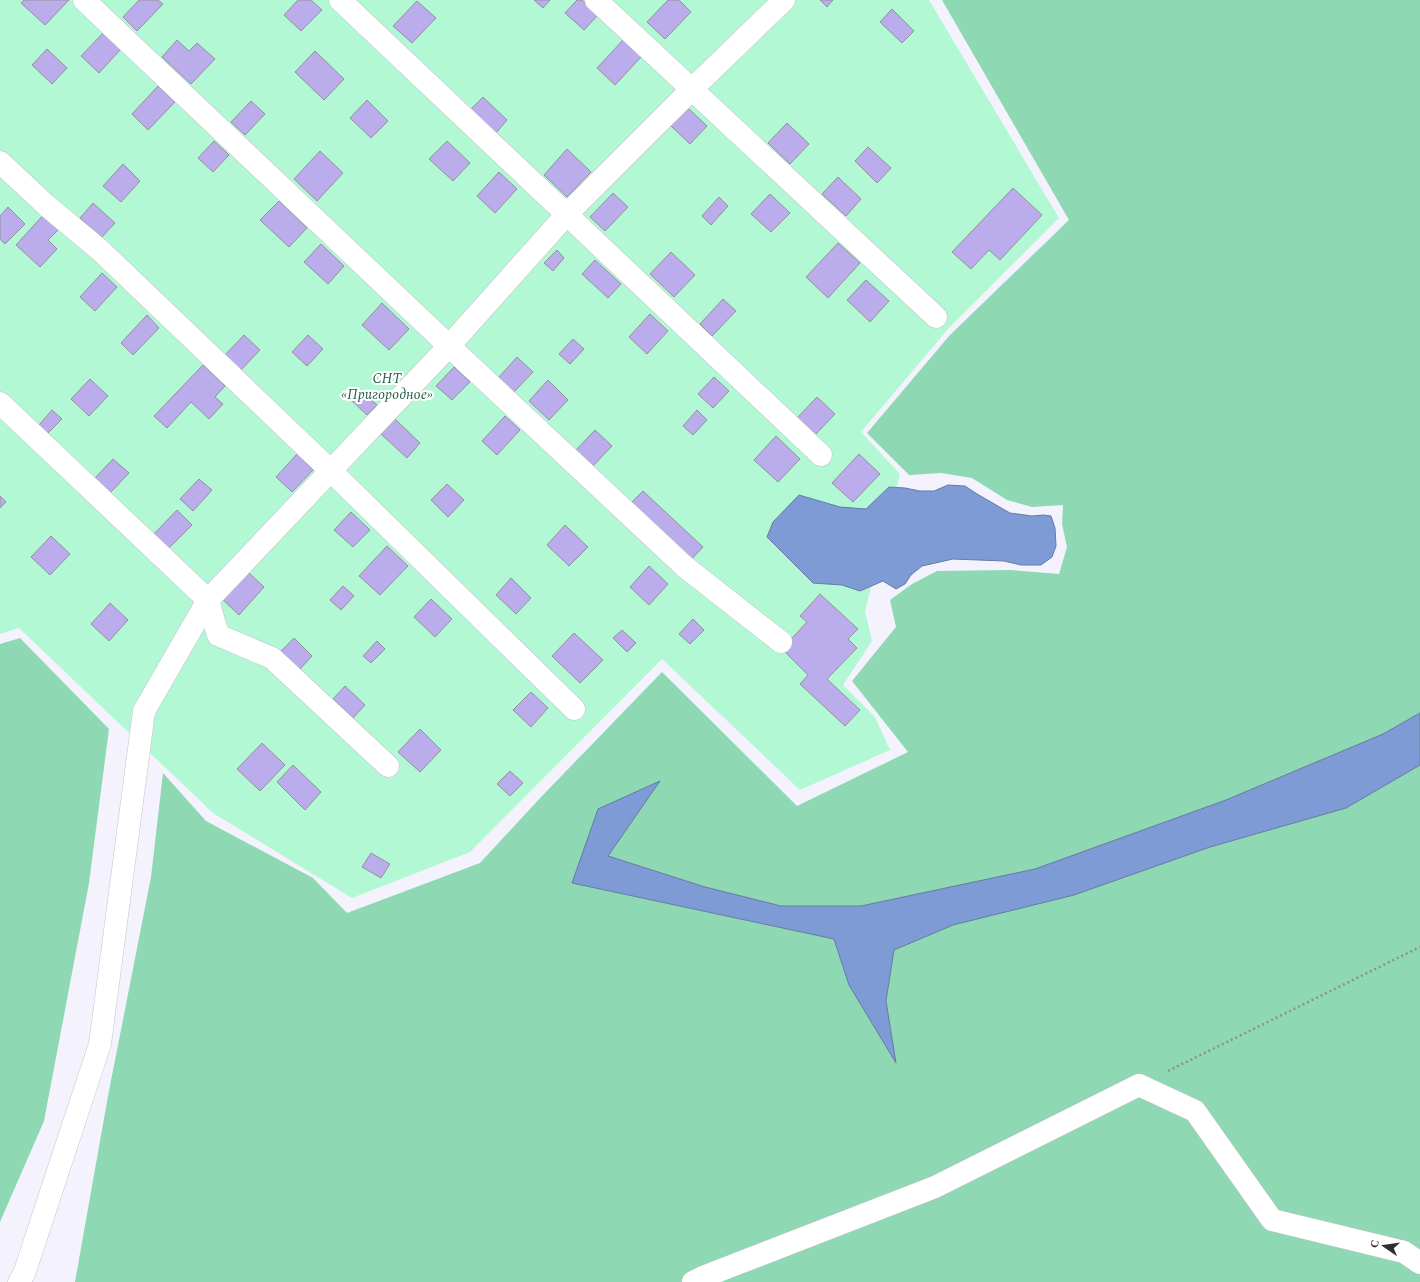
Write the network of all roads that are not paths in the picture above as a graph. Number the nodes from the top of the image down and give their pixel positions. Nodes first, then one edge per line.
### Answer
1 (84, 0) edge
2 (340, 0) edge
3 (596, 0) edge
4 (784, 0) edge
5 (691, 90) junction
6 (0, 162) edge
7 (567, 214) junction
8 (936, 317) dead end
9 (449, 346) junction
10 (0, 403) edge
11 (821, 455) dead end
12 (331, 471) junction
13 (208, 600) junction
14 (781, 642) dead end
15 (574, 709) dead end
16 (388, 766) dead end
17 (1420, 1263) edge
18 (19, 1282) edge
19 (693, 1282) edge

1 - 9 street
2 - 7 street
3 - 5 street
4 - 5 street
5 - 7 street
5 - 8 street
6 - 12 street
7 - 9 street
7 - 11 street
9 - 12 street
9 - 14 street
10 - 13 street
12 - 13 street
12 - 15 street
13 - 16 street
13 - 18 street
17 - 19 street

